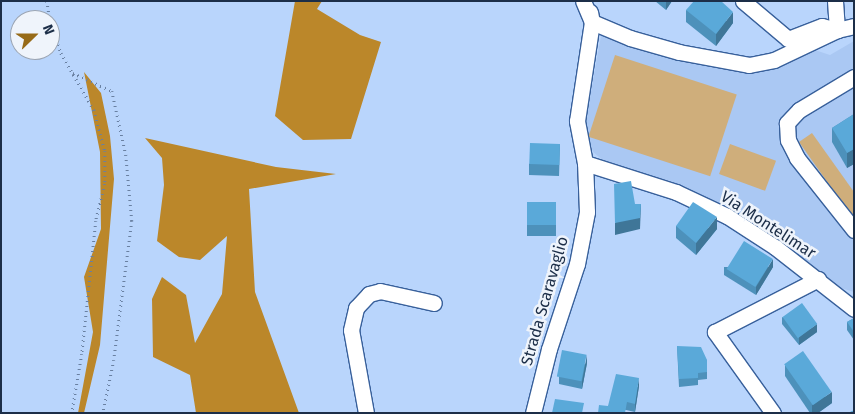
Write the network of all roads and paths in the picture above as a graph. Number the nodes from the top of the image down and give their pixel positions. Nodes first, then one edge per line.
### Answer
1 (583, 1) edge
2 (587, 1) edge
3 (743, 1) edge
4 (835, 1) edge
5 (592, 22) junction
6 (854, 26) edge
7 (837, 30) junction
8 (60, 50) edge
9 (72, 72) junction
10 (854, 77) edge
11 (585, 163) junction
12 (854, 230) edge
13 (818, 279) junction
14 (434, 303) dead end
15 (854, 309) edge
16 (72, 413) edge
17 (104, 413) edge
18 (366, 413) edge
19 (533, 413) edge
20 (773, 413) edge

1 - 5 street
2 - 5 street
3 - 7 street
4 - 7 street
5 - 7 street
5 - 11 street, Strada Scaravaglio
6 - 7 street
8 - 9 path
9 - 16 path
9 - 17 path
10 - 12 street
11 - 13 street, Via Montelimar
11 - 19 street, Strada Scaravaglio
13 - 15 street, Via Montelimar
13 - 20 street, Via Montelimar
14 - 18 street

